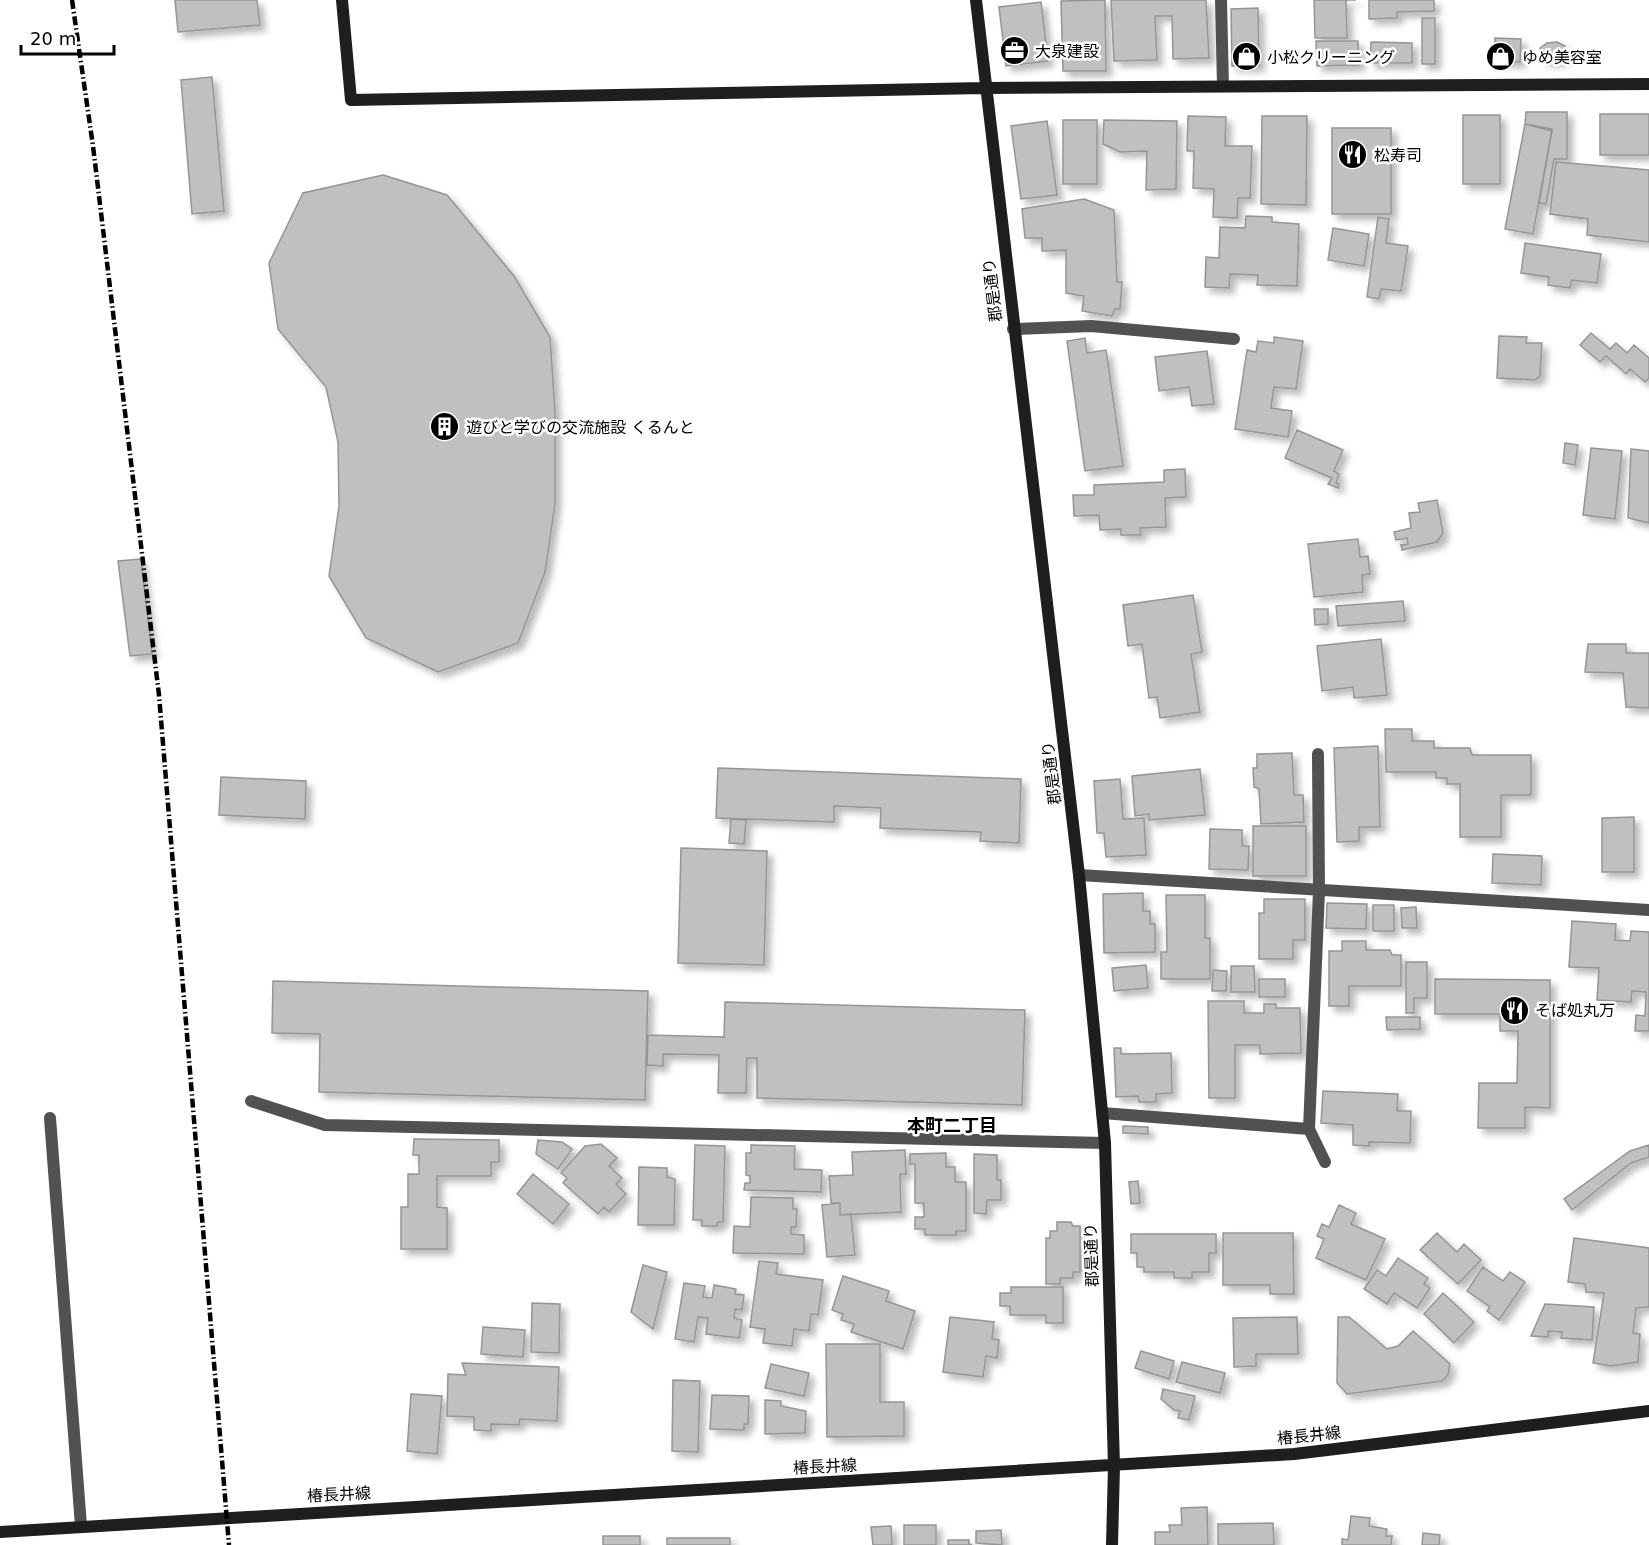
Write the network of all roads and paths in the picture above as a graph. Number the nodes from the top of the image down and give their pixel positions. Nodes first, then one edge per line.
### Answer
1 (342, 0) edge
2 (976, 0) edge
3 (1221, 0) edge
4 (1649, 84) edge
5 (1223, 86) junction
6 (984, 88) junction
7 (1014, 329) junction
8 (1234, 339) dead end
9 (1318, 754) dead end
10 (1079, 875) junction
11 (1319, 891) junction
12 (1649, 910) edge
13 (251, 1101) dead end
14 (1102, 1113) junction
15 (50, 1118) dead end
16 (1309, 1129) junction
17 (1105, 1143) junction
18 (1325, 1162) dead end
19 (1649, 1411) edge
20 (1114, 1466) junction
21 (81, 1527) junction
22 (0, 1532) edge
23 (1112, 1545) edge

1 - 6 street
2 - 6 street, 郡是通り
3 - 5 lane
4 - 5 street
5 - 6 street
6 - 7 street, 郡是通り
7 - 8 lane
7 - 10 street, 郡是通り
9 - 11 lane
10 - 11 lane
10 - 14 street, 郡是通り
11 - 12 lane
11 - 16 lane
13 - 17 lane
14 - 16 lane
14 - 17 street, 郡是通り
15 - 21 lane
16 - 18 lane
17 - 20 street, 郡是通り
19 - 20 street, 椿長井線
20 - 21 street, 椿長井線
20 - 23 street, 郡是通り
21 - 22 street, 椿長井線

